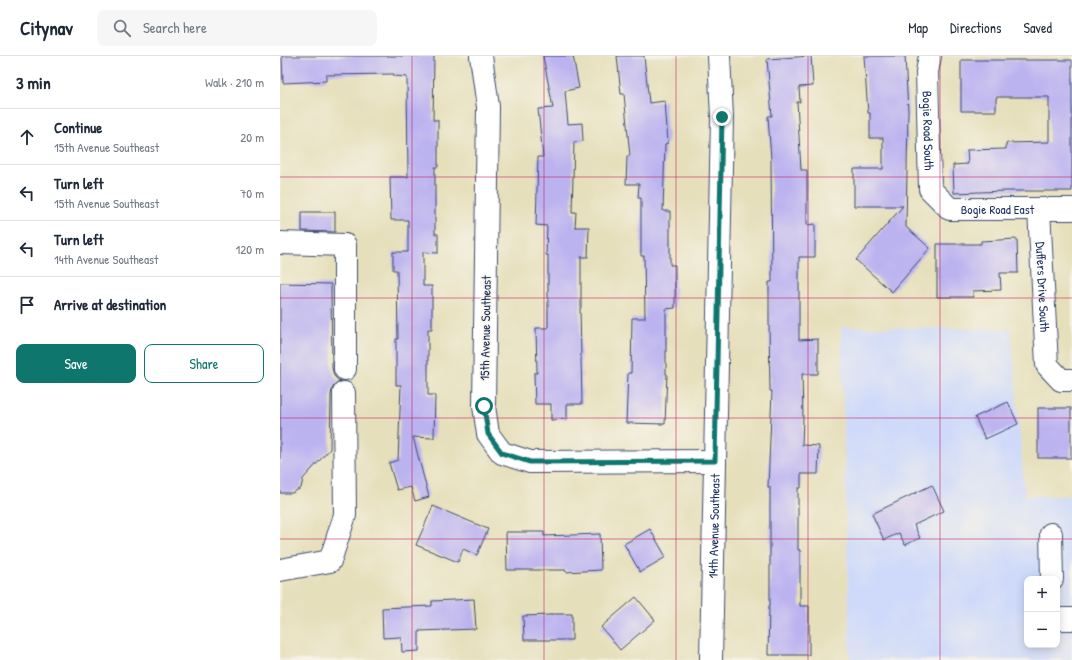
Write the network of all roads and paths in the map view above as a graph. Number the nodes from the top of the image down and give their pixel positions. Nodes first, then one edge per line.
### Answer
1 (481, 56) edge
2 (719, 56) edge
3 (929, 64) edge
4 (930, 189) joint
5 (1039, 209) junction
6 (1072, 209) edge
7 (280, 243) edge
8 (345, 369) dead end
9 (1072, 380) edge
10 (344, 393) dead end
11 (715, 461) junction
12 (1051, 534) dead end
13 (280, 570) edge
14 (1052, 576) edge
15 (1060, 619) edge
16 (1072, 619) edge
17 (711, 660) edge

1 - 11 street, 15th Avenue Southeast
2 - 11 street, 14th Avenue Southeast
3 - 4 street, Bogie Road South
4 - 5 street, Bogie Road East
5 - 6 street, Bogie Road East
5 - 9 street, Duffers Drive South
7 - 8 street
10 - 13 street
11 - 17 street, 14th Avenue Southeast
12 - 14 street
15 - 16 street

